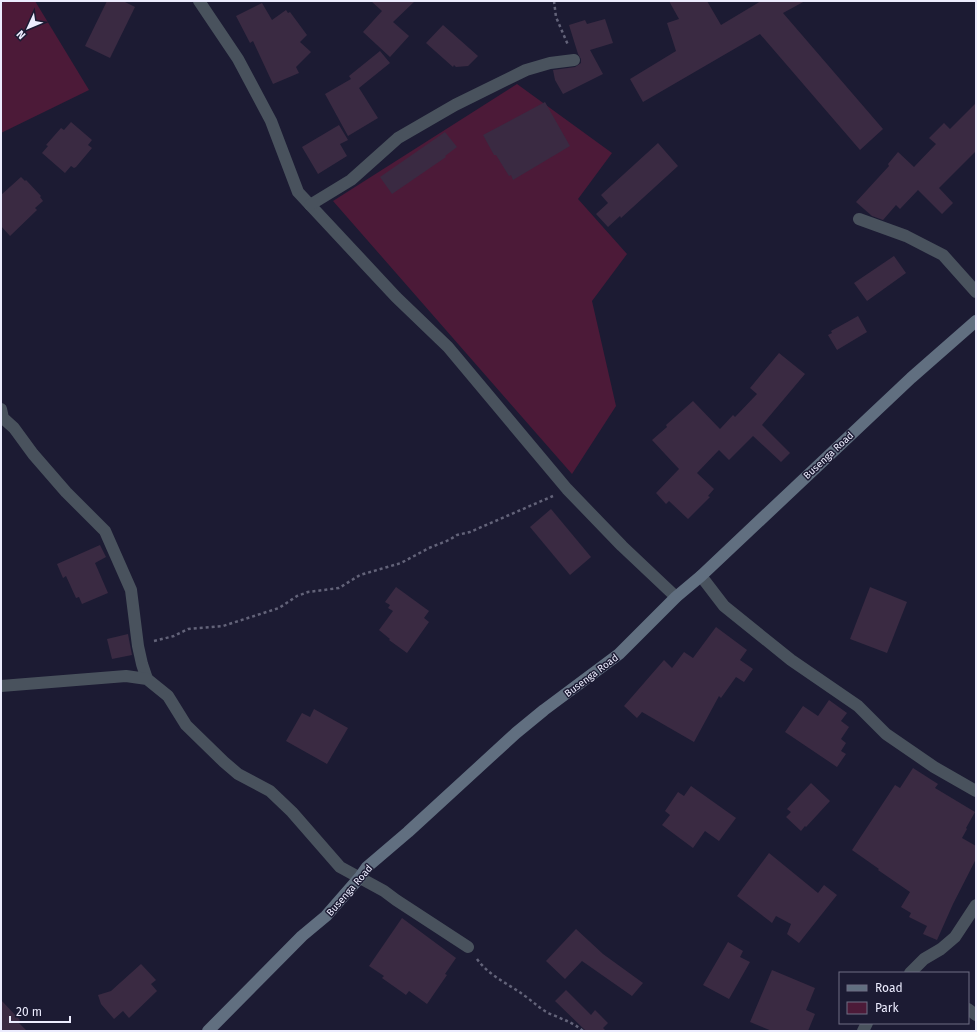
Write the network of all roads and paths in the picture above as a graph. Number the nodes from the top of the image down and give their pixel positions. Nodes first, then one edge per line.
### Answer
1 (199, 1) edge
2 (554, 1) edge
3 (574, 60) joint
4 (310, 204) junction
5 (859, 218) dead end
6 (976, 292) edge
7 (976, 321) edge
8 (1, 409) edge
9 (567, 489) junction
10 (701, 576) junction
11 (676, 597) junction
12 (138, 646) junction
13 (147, 679) junction
14 (1, 686) edge
15 (976, 791) edge
16 (360, 877) junction
17 (976, 905) edge
18 (468, 947) joint
19 (912, 972) edge
20 (208, 1031) edge
21 (583, 1031) edge

1 - 4 street
2 - 3 path
3 - 4 street
4 - 9 street
5 - 6 street
7 - 10 street, Busenga Road
8 - 12 street
9 - 11 street
9 - 12 path
10 - 11 street, Busenga Road
10 - 15 street
11 - 16 street, Busenga Road
12 - 13 street
13 - 14 street
13 - 16 street
16 - 18 street
16 - 20 street, Busenga Road
17 - 19 street
18 - 21 path

